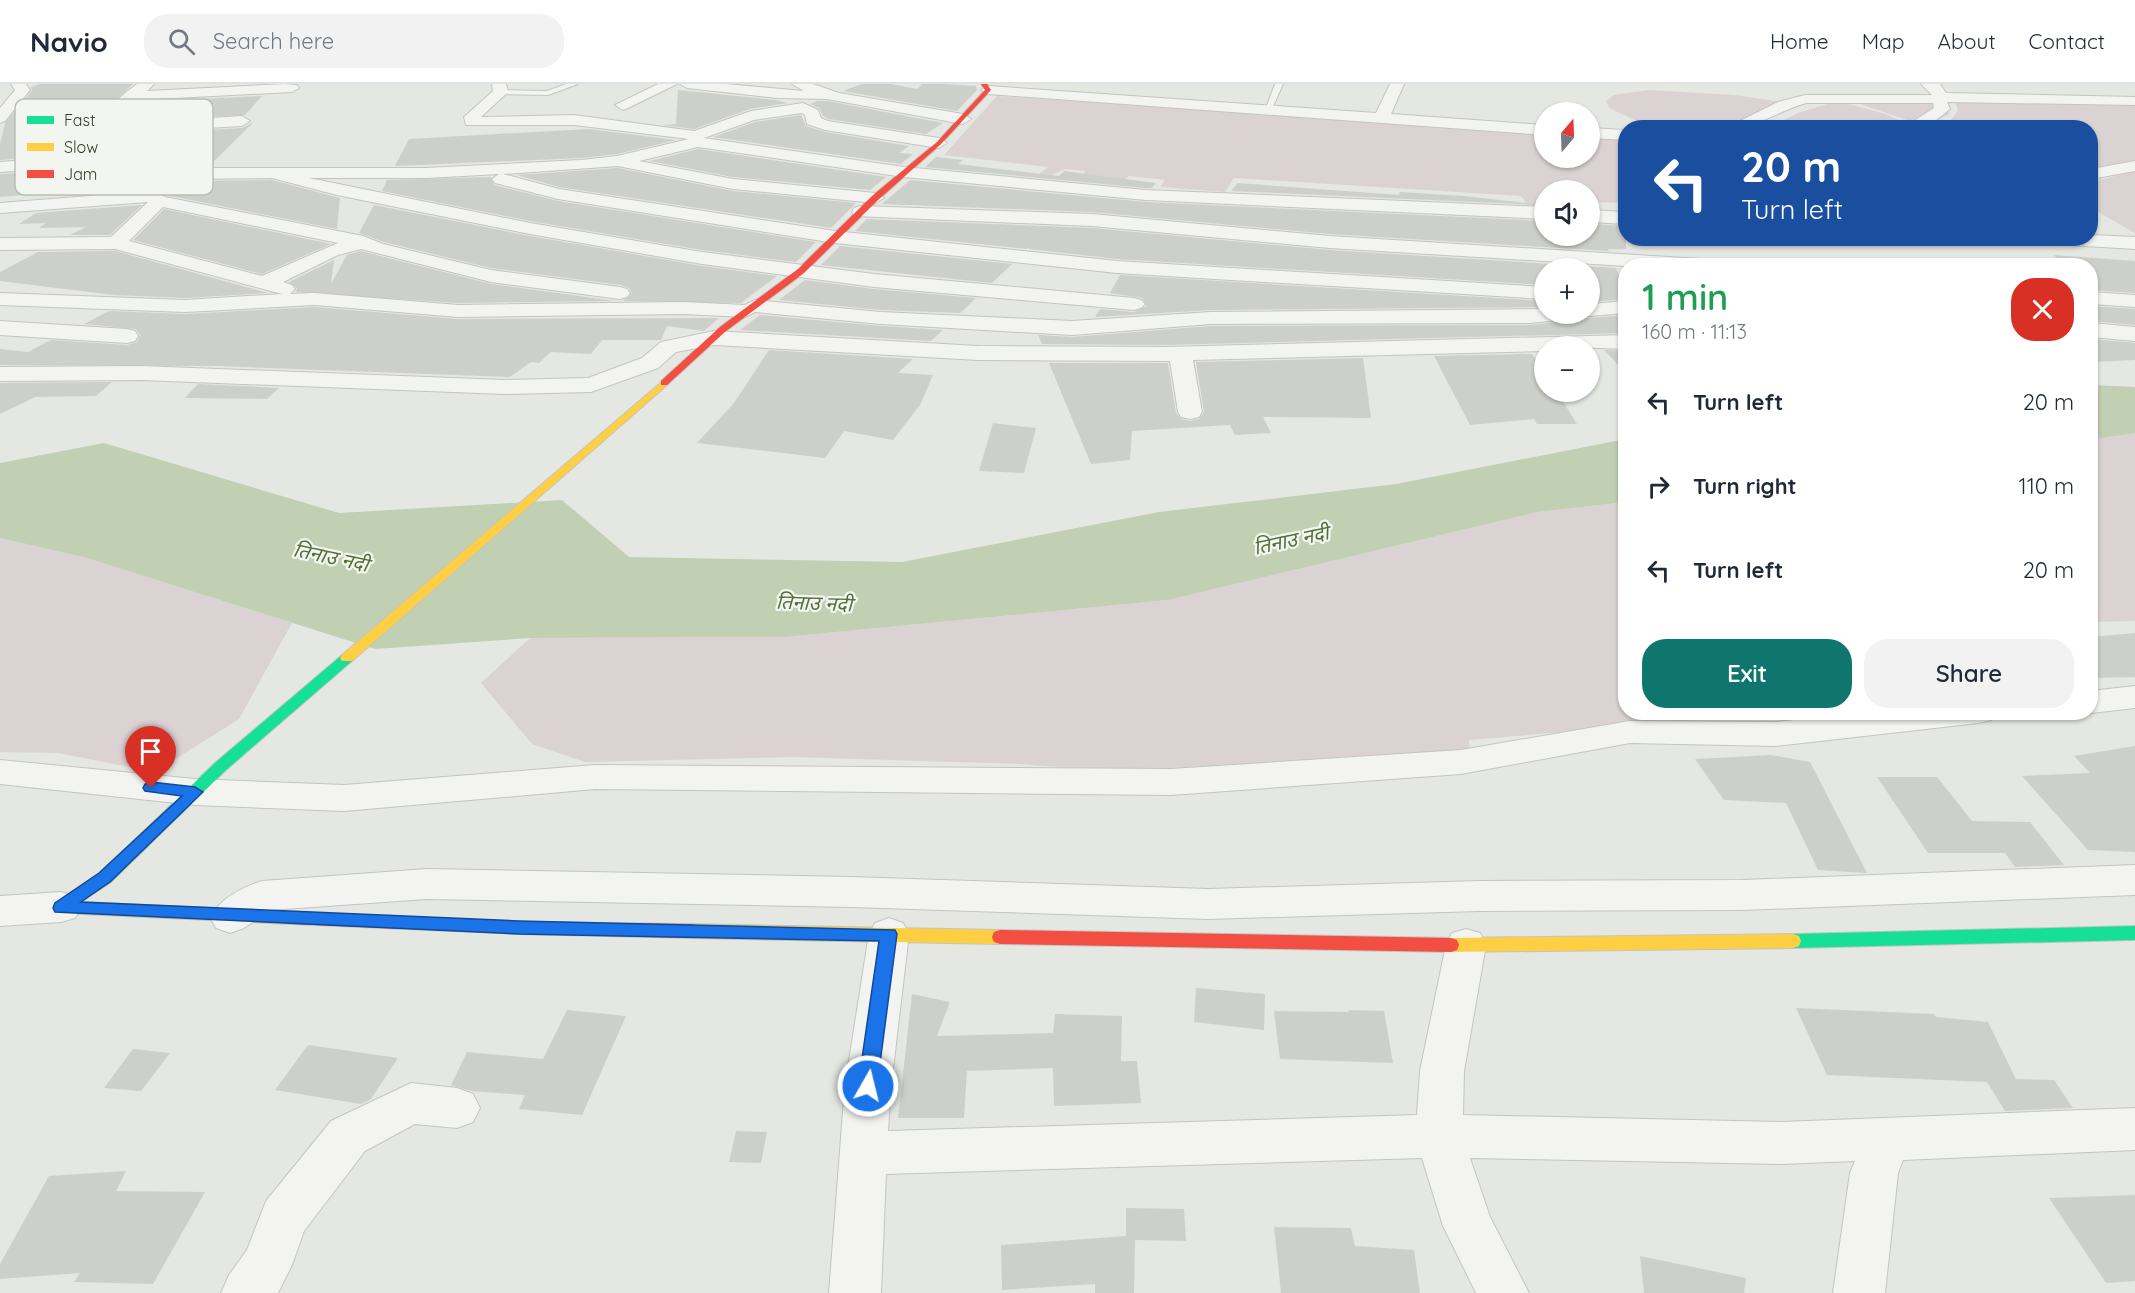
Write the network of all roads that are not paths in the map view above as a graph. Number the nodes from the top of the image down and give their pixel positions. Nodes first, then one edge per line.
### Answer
1 (18, 84) edge
2 (147, 84) edge
3 (574, 84) edge
4 (670, 84) edge
5 (687, 84) edge
6 (1193, 84) edge
7 (1279, 84) edge
8 (1397, 84) edge
9 (1928, 84) edge
10 (986, 87) edge
11 (292, 88) dead end
12 (500, 88) edge
13 (1082, 91) edge
14 (807, 92) edge
15 (128, 96) junction
16 (1940, 98) junction
17 (16, 99) edge
18 (125, 99) edge
19 (15, 100) edge
20 (2135, 101) edge
21 (623, 105) dead end
22 (1190, 106) junction
23 (1267, 111) junction
24 (0, 118) edge
25 (963, 119) junction
26 (1381, 120) junction
27 (1751, 120) edge
28 (1926, 120) edge
29 (242, 121) dead end
30 (213, 123) edge
31 (1534, 129) edge
32 (1600, 134) edge
33 (1618, 135) edge
34 (696, 139) junction
35 (939, 143) junction
36 (617, 161) junction
37 (15, 166) edge
38 (2135, 166) edge
39 (0, 167) edge
40 (483, 171) junction
41 (904, 172) junction
42 (273, 173) junction
43 (2098, 173) edge
44 (213, 174) edge
45 (157, 195) edge
46 (156, 198) junction
47 (875, 198) junction
48 (0, 208) edge
49 (861, 212) junction
50 (1534, 213) edge
51 (1600, 217) edge
52 (1618, 218) edge
53 (2098, 223) edge
54 (835, 237) junction
55 (2098, 240) edge
56 (2135, 241) edge
57 (363, 242) junction
58 (116, 243) junction
59 (0, 244) edge
60 (1618, 260) edge
61 (801, 271) junction
62 (265, 283) junction
63 (1534, 292) edge
64 (1600, 294) edge
65 (1618, 295) edge
66 (2098, 298) edge
67 (0, 299) edge
68 (314, 299) junction
69 (2135, 301) edge
70 (1134, 304) dead end
71 (684, 308) junction
72 (750, 308) junction
73 (1618, 308) edge
74 (1600, 309) edge
75 (1534, 317) edge
76 (0, 328) edge
77 (2098, 331) edge
78 (2135, 334) edge
79 (127, 336) dead end
80 (714, 338) junction
81 (1618, 342) edge
82 (1180, 353) junction
83 (0, 374) edge
84 (1190, 412) dead end
85 (2135, 697) edge
86 (2098, 701) edge
87 (1905, 720) edge
88 (0, 772) edge
89 (195, 792) junction
90 (2135, 880) edge
91 (61, 908) junction
92 (0, 911) edge
93 (230, 917) junction
94 (2135, 933) edge
95 (889, 934) junction
96 (1466, 945) junction
97 (457, 1108) dead end
98 (2135, 1129) edge
99 (1439, 1136) junction
100 (1888, 1138) junction
101 (862, 1153) junction
102 (247, 1293) edge
103 (855, 1293) edge
104 (1503, 1293) edge
105 (1859, 1293) edge

1 - 17 street
2 - 15 street
3 - 12 lane
4 - 21 street
5 - 14 street
6 - 22 street
7 - 23 lane
8 - 26 street
9 - 16 street
10 - 13 street
10 - 25 street
11 - 15 street
12 - 34 street
13 - 22 street
14 - 25 street
14 - 34 street
14 - 35 street
15 - 18 street
16 - 20 street
16 - 27 street
16 - 28 street
19 - 24 street
22 - 23 street
23 - 26 street
25 - 35 street
26 - 31 street
29 - 30 street
32 - 33 street
34 - 36 street
34 - 41 street
35 - 41 street
36 - 40 street
36 - 47 street
37 - 39 street
38 - 43 street
40 - 42 street
40 - 54 street
41 - 47 street
41 - 50 street
42 - 44 street
42 - 61 street
45 - 46 street
46 - 48 street
46 - 57 street
46 - 58 street
47 - 49 street
49 - 54 street
49 - 60 street
51 - 52 street
53 - 56 street
54 - 61 street
54 - 63 street
55 - 56 street
57 - 62 street
57 - 71 street
58 - 59 street
58 - 62 street
61 - 70 street
61 - 72 street
62 - 68 street
64 - 65 street
66 - 69 street
67 - 68 street
68 - 71 street
71 - 72 street
72 - 75 street
72 - 80 street
73 - 74 street
76 - 79 street
77 - 78 street
80 - 82 street
80 - 83 street
80 - 89 street
81 - 82 street
82 - 84 street
85 - 86 street
87 - 89 street
88 - 89 street
89 - 91 street
90 - 93 street
91 - 92 street
91 - 93 street
93 - 95 street
94 - 96 street
95 - 96 street
95 - 101 street
96 - 99 street
97 - 102 street
98 - 100 street
99 - 100 street
99 - 101 street
99 - 104 street
100 - 105 street
101 - 103 street

